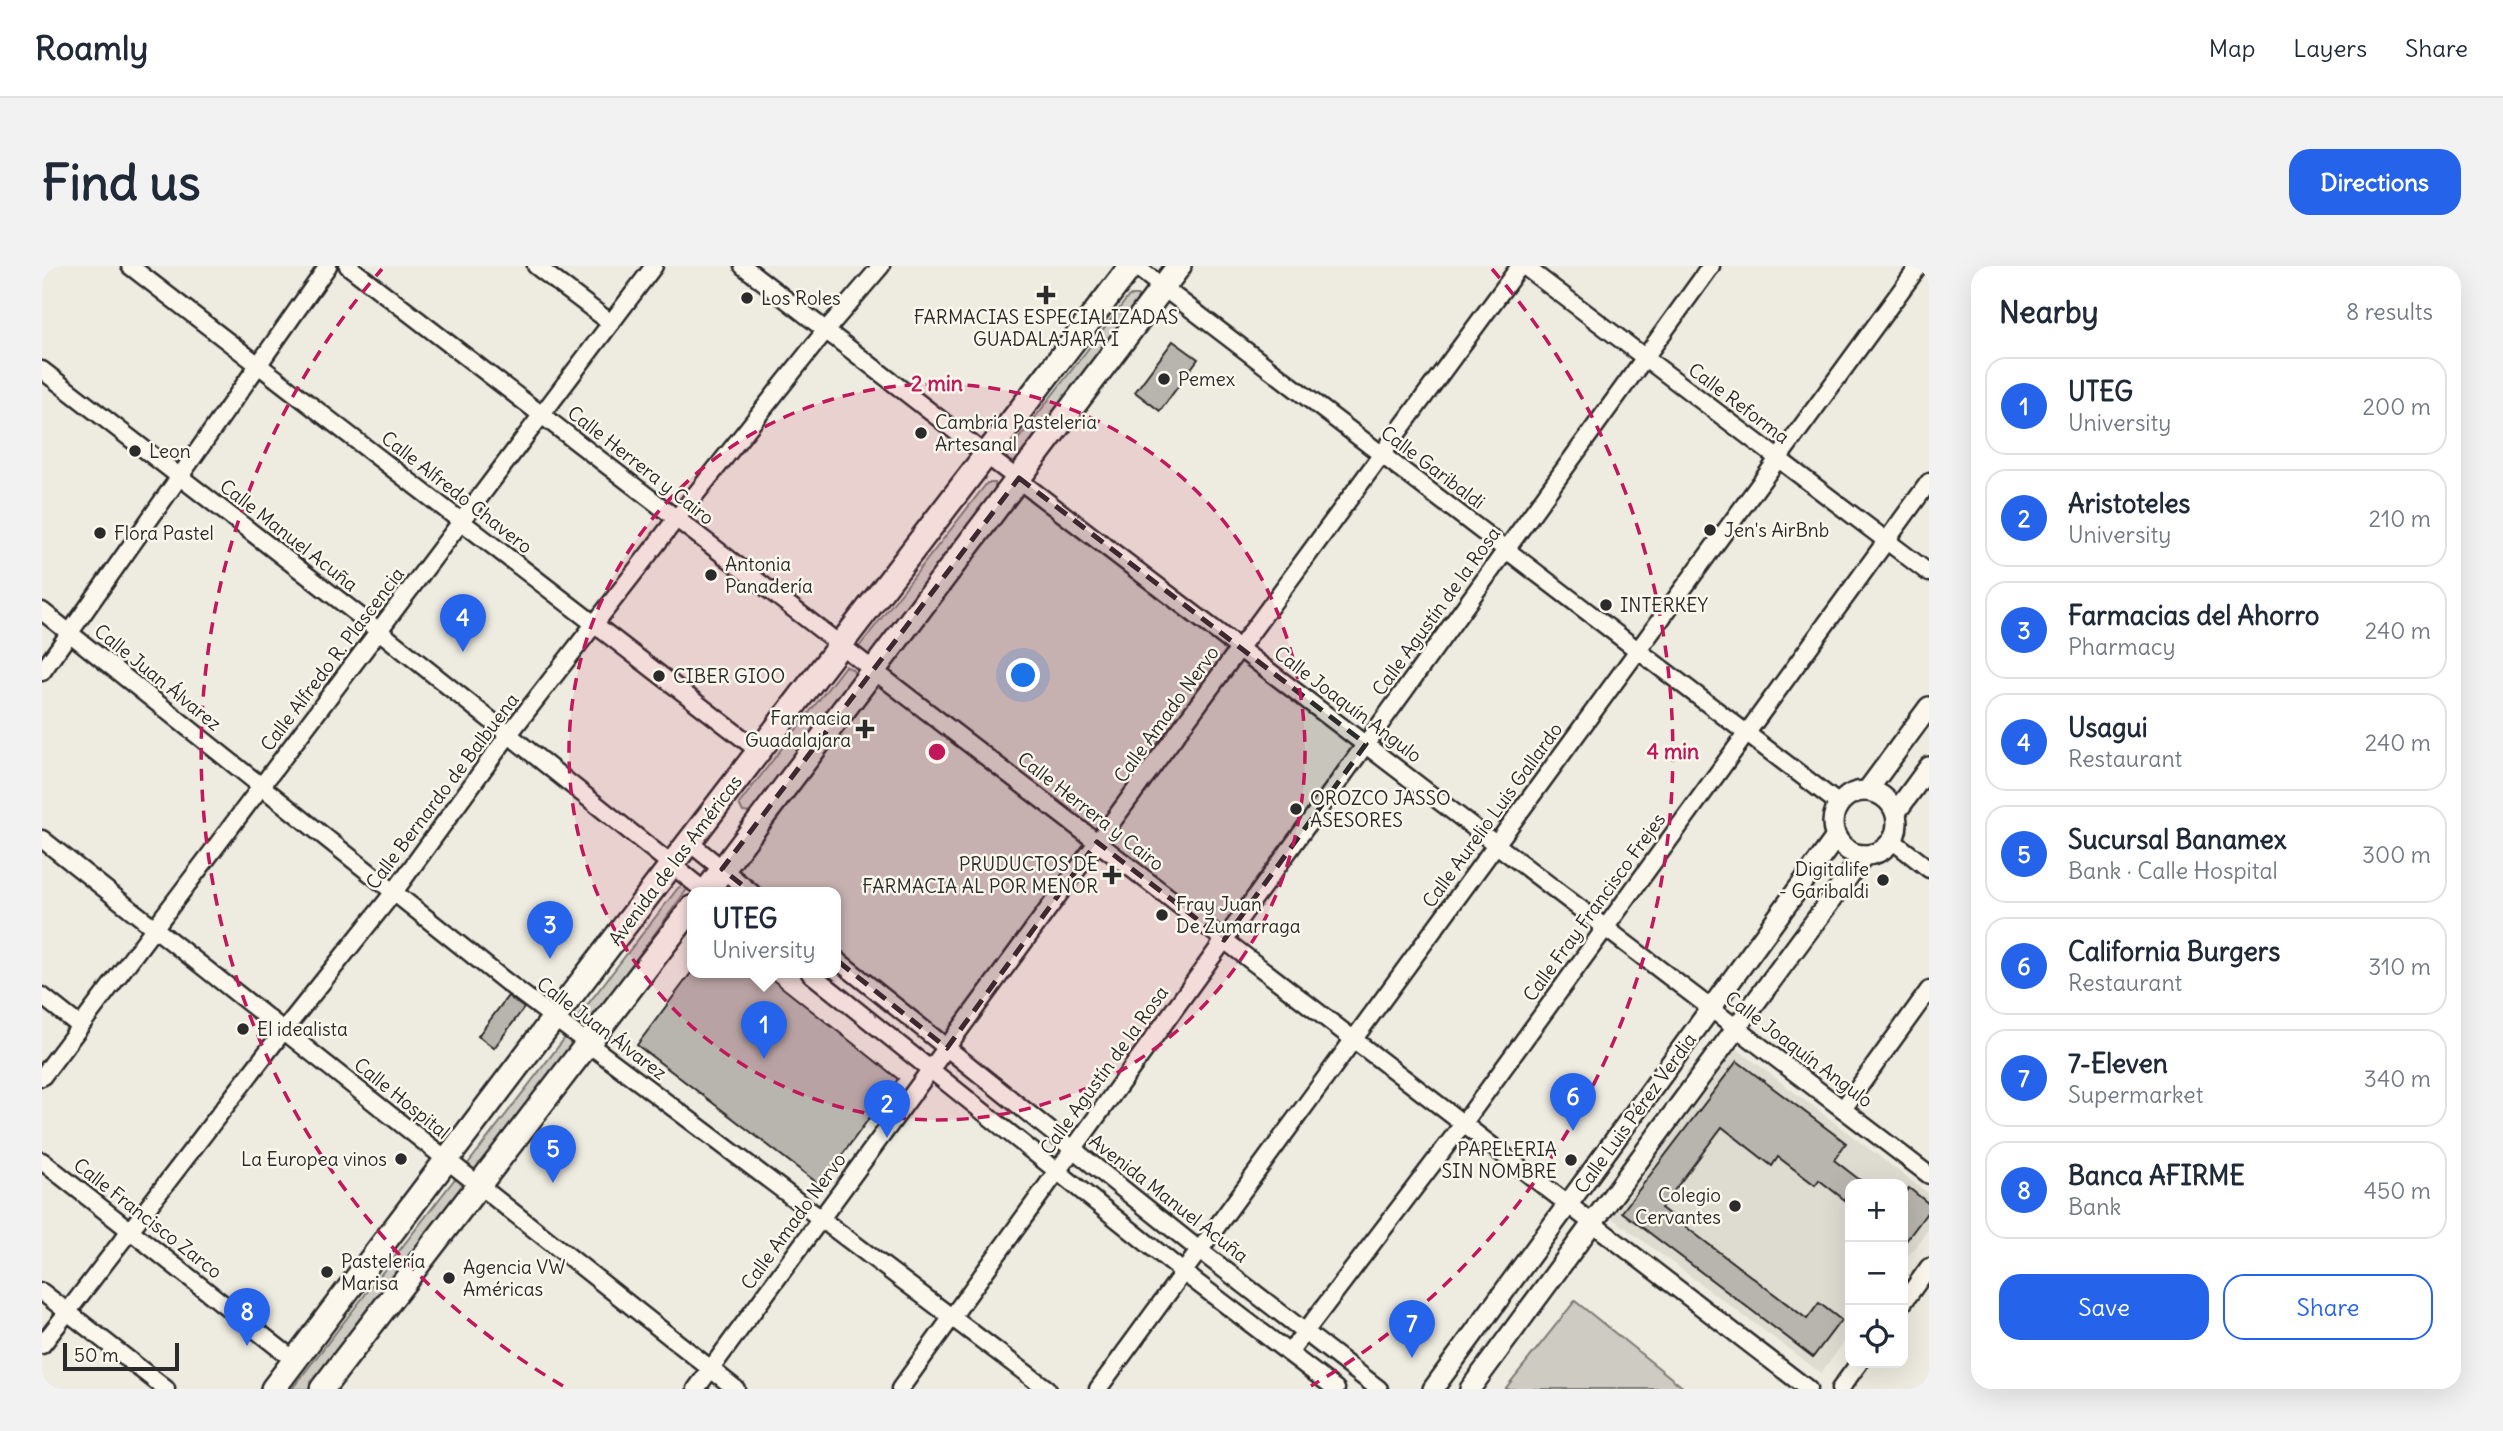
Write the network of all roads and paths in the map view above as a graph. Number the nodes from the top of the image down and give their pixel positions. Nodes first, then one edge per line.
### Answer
1 (130, 266) edge
2 (328, 266) edge
3 (348, 266) edge
4 (536, 266) edge
5 (654, 266) edge
6 (743, 266) edge
7 (881, 266) edge
8 (1133, 266) edge
9 (1179, 266) edge
10 (1522, 266) edge
11 (1711, 266) edge
12 (1919, 266) edge
13 (1164, 288) junction
14 (611, 323) junction
15 (826, 330) junction
16 (1644, 358) junction
17 (258, 365) junction
18 (42, 370) edge
19 (542, 415) junction
20 (986, 455) junction
21 (1382, 455) junction
22 (1778, 458) junction
23 (180, 477) junction
24 (1019, 478) junction
25 (1929, 482) edge
26 (676, 519) junction
27 (462, 522) junction
28 (1886, 541) junction
29 (1506, 549) junction
30 (1929, 573) edge
31 (42, 611) edge
32 (595, 625) junction
33 (379, 631) junction
34 (70, 633) junction
35 (841, 645) junction
36 (1240, 648) junction
37 (1638, 650) junction
38 (872, 669) junction
39 (42, 673) edge
40 (1929, 707) edge
41 (1747, 733) junction
42 (509, 734) junction
43 (1366, 744) junction
44 (759, 751) junction
45 (1929, 767) edge
46 (262, 786) junction
47 (1867, 791) junction
48 (1839, 804) junction
49 (1896, 813) junction
50 (1836, 837) junction
51 (42, 839) edge
52 (1893, 841) junction
53 (1097, 842) junction
54 (690, 843) junction
55 (1497, 844) junction
56 (1864, 855) junction
57 (673, 865) junction
58 (722, 869) junction
59 (1929, 869) edge
60 (694, 887) edge
61 (709, 887) edge
62 (744, 887) edge
63 (394, 892) junction
64 (687, 915) edge
65 (1605, 927) junction
66 (154, 928) junction
67 (1224, 940) junction
68 (841, 963) edge
69 (816, 978) edge
70 (1929, 990) edge
71 (42, 996) edge
72 (1711, 1008) junction
73 (554, 1018) junction
74 (80, 1026) junction
75 (1737, 1028) junction
76 (284, 1030) junction
77 (1353, 1040) junction
78 (588, 1044) junction
79 (947, 1048) junction
80 (931, 1070) junction
81 (42, 1077) edge
82 (1843, 1109) junction
83 (1463, 1124) junction
84 (1073, 1149) junction
85 (446, 1160) junction
86 (42, 1161) edge
87 (1058, 1169) junction
88 (1929, 1175) edge
89 (478, 1185) junction
90 (1568, 1205) junction
91 (821, 1218) junction
92 (1592, 1223) junction
93 (130, 1231) junction
94 (1199, 1250) junction
95 (1929, 1267) edge
96 (1183, 1272) junction
97 (42, 1292) edge
98 (1908, 1296) edge
99 (68, 1312) junction
100 (952, 1317) junction
101 (1306, 1332) junction
102 (42, 1345) edge
103 (1289, 1353) junction
104 (294, 1360) junction
105 (1855, 1368) edge
106 (710, 1369) junction
107 (326, 1388) edge
108 (166, 1389) edge
109 (273, 1389) edge
110 (696, 1389) edge
111 (736, 1389) edge
112 (900, 1389) edge
113 (1047, 1389) edge
114 (1098, 1389) edge
115 (1336, 1389) edge
116 (1378, 1389) edge
117 (1433, 1389) edge
118 (1470, 1389) edge
119 (1808, 1389) edge
120 (1840, 1389) edge

1 - 17 street, Calle Alfredo Chavero
2 - 17 street
3 - 19 street, Calle Herrera y Cairo
4 - 14 street
5 - 14 street, Calle Alfredo R. Plascencia
6 - 15 street, Calle Joaquín Angulo
7 - 15 street, Calle Bernardo de Balbuena
8 - 13 street, Calle Garibaldi
8 - 20 main road, Avenida de las Américas
9 - 13 main road
10 - 16 street, Calle Reforma
10 - 21 street, Calle Amado Nervo
11 - 16 street, Calle Agustín de la Rosa
12 - 22 street, Calle Aurelio Luis Gallardo
13 - 21 street, Calle Garibaldi
13 - 24 main road
14 - 19 street, Calle Alfredo R. Plascencia
15 - 20 street, Calle Joaquín Angulo
15 - 26 street, Calle Bernardo de Balbuena
16 - 22 street, Calle Reforma
16 - 29 street, Calle Agustín de la Rosa
17 - 23 street
17 - 27 street, Calle Alfredo Chavero
18 - 23 street, Calle Manuel Acuña
19 - 26 street, Calle Herrera y Cairo
19 - 27 street, Calle Alfredo R. Plascencia
20 - 24 street, Calle Joaquín Angulo
20 - 35 main road, Avenida de las Américas
21 - 29 street, Calle Garibaldi
21 - 36 street, Calle Amado Nervo
22 - 28 street, Calle Reforma
22 - 37 street, Calle Aurelio Luis Gallardo
23 - 33 street, Calle Manuel Acuña
23 - 34 street
24 - 36 street, Calle Joaquín Angulo
24 - 38 main road
25 - 28 street, Calle Fray Francisco Frejes
26 - 32 street, Calle Bernardo de Balbuena
26 - 35 street, Calle Herrera y Cairo
27 - 32 street, Calle Alfredo Chavero
27 - 33 street, Calle Alfredo R. Plascencia
28 - 30 street, Calle Reforma
28 - 41 street, Calle Fray Francisco Frejes
29 - 37 street, Calle Garibaldi
29 - 43 street, Calle Agustín de la Rosa
31 - 34 street, Calle Juan Álvarez
32 - 42 street, Calle Bernardo de Balbuena
32 - 44 street, Calle Alfredo Chavero
33 - 42 street, Calle Manuel Acuña
33 - 46 street, Calle Alfredo R. Plascencia
34 - 39 street
34 - 46 street, Calle Juan Álvarez
35 - 38 street, Calle Herrera y Cairo
35 - 44 main road, Avenida de las Américas
36 - 43 street, Calle Joaquín Angulo
36 - 53 street, Calle Amado Nervo
37 - 41 street, Calle Garibaldi
37 - 55 street, Calle Aurelio Luis Gallardo
38 - 53 street, Calle Herrera y Cairo
38 - 58 main road
40 - 47 street
41 - 48 street, Calle Garibaldi
41 - 65 street, Calle Fray Francisco Frejes
42 - 57 street, Calle Manuel Acuña
42 - 63 street, Calle Bernardo de Balbuena
43 - 55 street, Calle Joaquín Angulo
43 - 67 street, Calle Agustín de la Rosa
44 - 54 main road, Avenida de las Américas
45 - 49 street
46 - 63 street, Calle Juan Álvarez
46 - 66 street, Calle Alfredo R. Plascencia
47 - 48 street
47 - 49 street
48 - 50 street
49 - 52 street
50 - 56 street
50 - 72 street, Calle Luis Pérez Verdia
51 - 66 street, Calle Hospital
52 - 56 street
52 - 59 street
53 - 67 street, Calle Herrera y Cairo
53 - 79 street, Calle Amado Nervo
54 - 57 main road, Avenida de las Américas
54 - 58 street
55 - 65 street, Calle Joaquín Angulo
55 - 77 street, Calle Aurelio Luis Gallardo
56 - 75 street, Calle Luis Pérez Verdia
57 - 60 street
57 - 73 main road, Avenida de las Américas
58 - 61 main road
58 - 62 street
63 - 73 street, Calle Juan Álvarez
63 - 76 street, Calle Bernardo de Balbuena
64 - 78 main road
65 - 72 street, Calle Joaquín Angulo
65 - 83 street, Calle Fray Francisco Frejes
66 - 74 street, Calle Alfredo R. Plascencia
66 - 76 street, Calle Hospital
67 - 77 street, Calle Herrera y Cairo
67 - 84 street, Calle Agustín de la Rosa
68 - 79 street, Avenida Manuel Acuña
69 - 80 street
70 - 82 street
71 - 74 street
72 - 75 street, Calle Joaquín Angulo
72 - 90 street, Calle Luis Pérez Verdia
73 - 78 street, Calle Juan Álvarez
73 - 85 main road, Avenida de las Américas
74 - 81 street, Calle Alfredo R. Plascencia
75 - 82 street, Calle Joaquín Angulo
75 - 92 street, Calle Luis Pérez Verdia
76 - 85 street, Calle Hospital
76 - 93 street, Calle Bernardo de Balbuena
77 - 83 street, Calle Herrera y Cairo
77 - 94 street, Calle Aurelio Luis Gallardo
78 - 89 main road
78 - 91 street, Calle Juan Álvarez
79 - 80 street, Calle Amado Nervo
79 - 84 street, Avenida Manuel Acuña
80 - 87 street
80 - 91 street, Calle Amado Nervo
82 - 88 street, Calle Joaquín Angulo
83 - 90 street, Calle Herrera y Cairo
83 - 101 street, Calle Fray Francisco Frejes
84 - 87 street, Calle Agustín de la Rosa
84 - 94 street, Avenida Manuel Acuña
85 - 89 street, Calle Hospital
85 - 104 main road, Avenida de las Américas
86 - 93 street, Calle Francisco Zarco
87 - 96 street
87 - 100 street, Calle Agustín de la Rosa
89 - 106 street, Calle Hospital
89 - 107 main road
90 - 92 street, Calle Herrera y Cairo
90 - 117 street, Calle Luis Pérez Verdia
91 - 100 street, Calle Juan Álvarez
91 - 106 street, Calle Amado Nervo
92 - 118 street, Calle Luis Pérez Verdia
92 - 119 street, Calle Herrera y Cairo
93 - 99 street, Calle Bernardo de Balbuena
93 - 104 street, Calle Francisco Zarco
94 - 96 street, Calle Aurelio Luis Gallardo
94 - 101 street, Avenida Manuel Acuña
95 - 98 street
96 - 103 street
96 - 114 street, Calle Aurelio Luis Gallardo
97 - 99 street
99 - 102 street, Calle Bernardo de Balbuena
99 - 108 street
100 - 112 street, Calle Agustín de la Rosa
100 - 113 street, Calle Juan Álvarez
101 - 103 street, Calle Fray Francisco Frejes
101 - 116 street, Avenida Manuel Acuña
103 - 115 street
104 - 109 main road, Avenida de las Américas
105 - 120 street
106 - 110 street, Calle Amado Nervo
106 - 111 street, Calle Hospital

